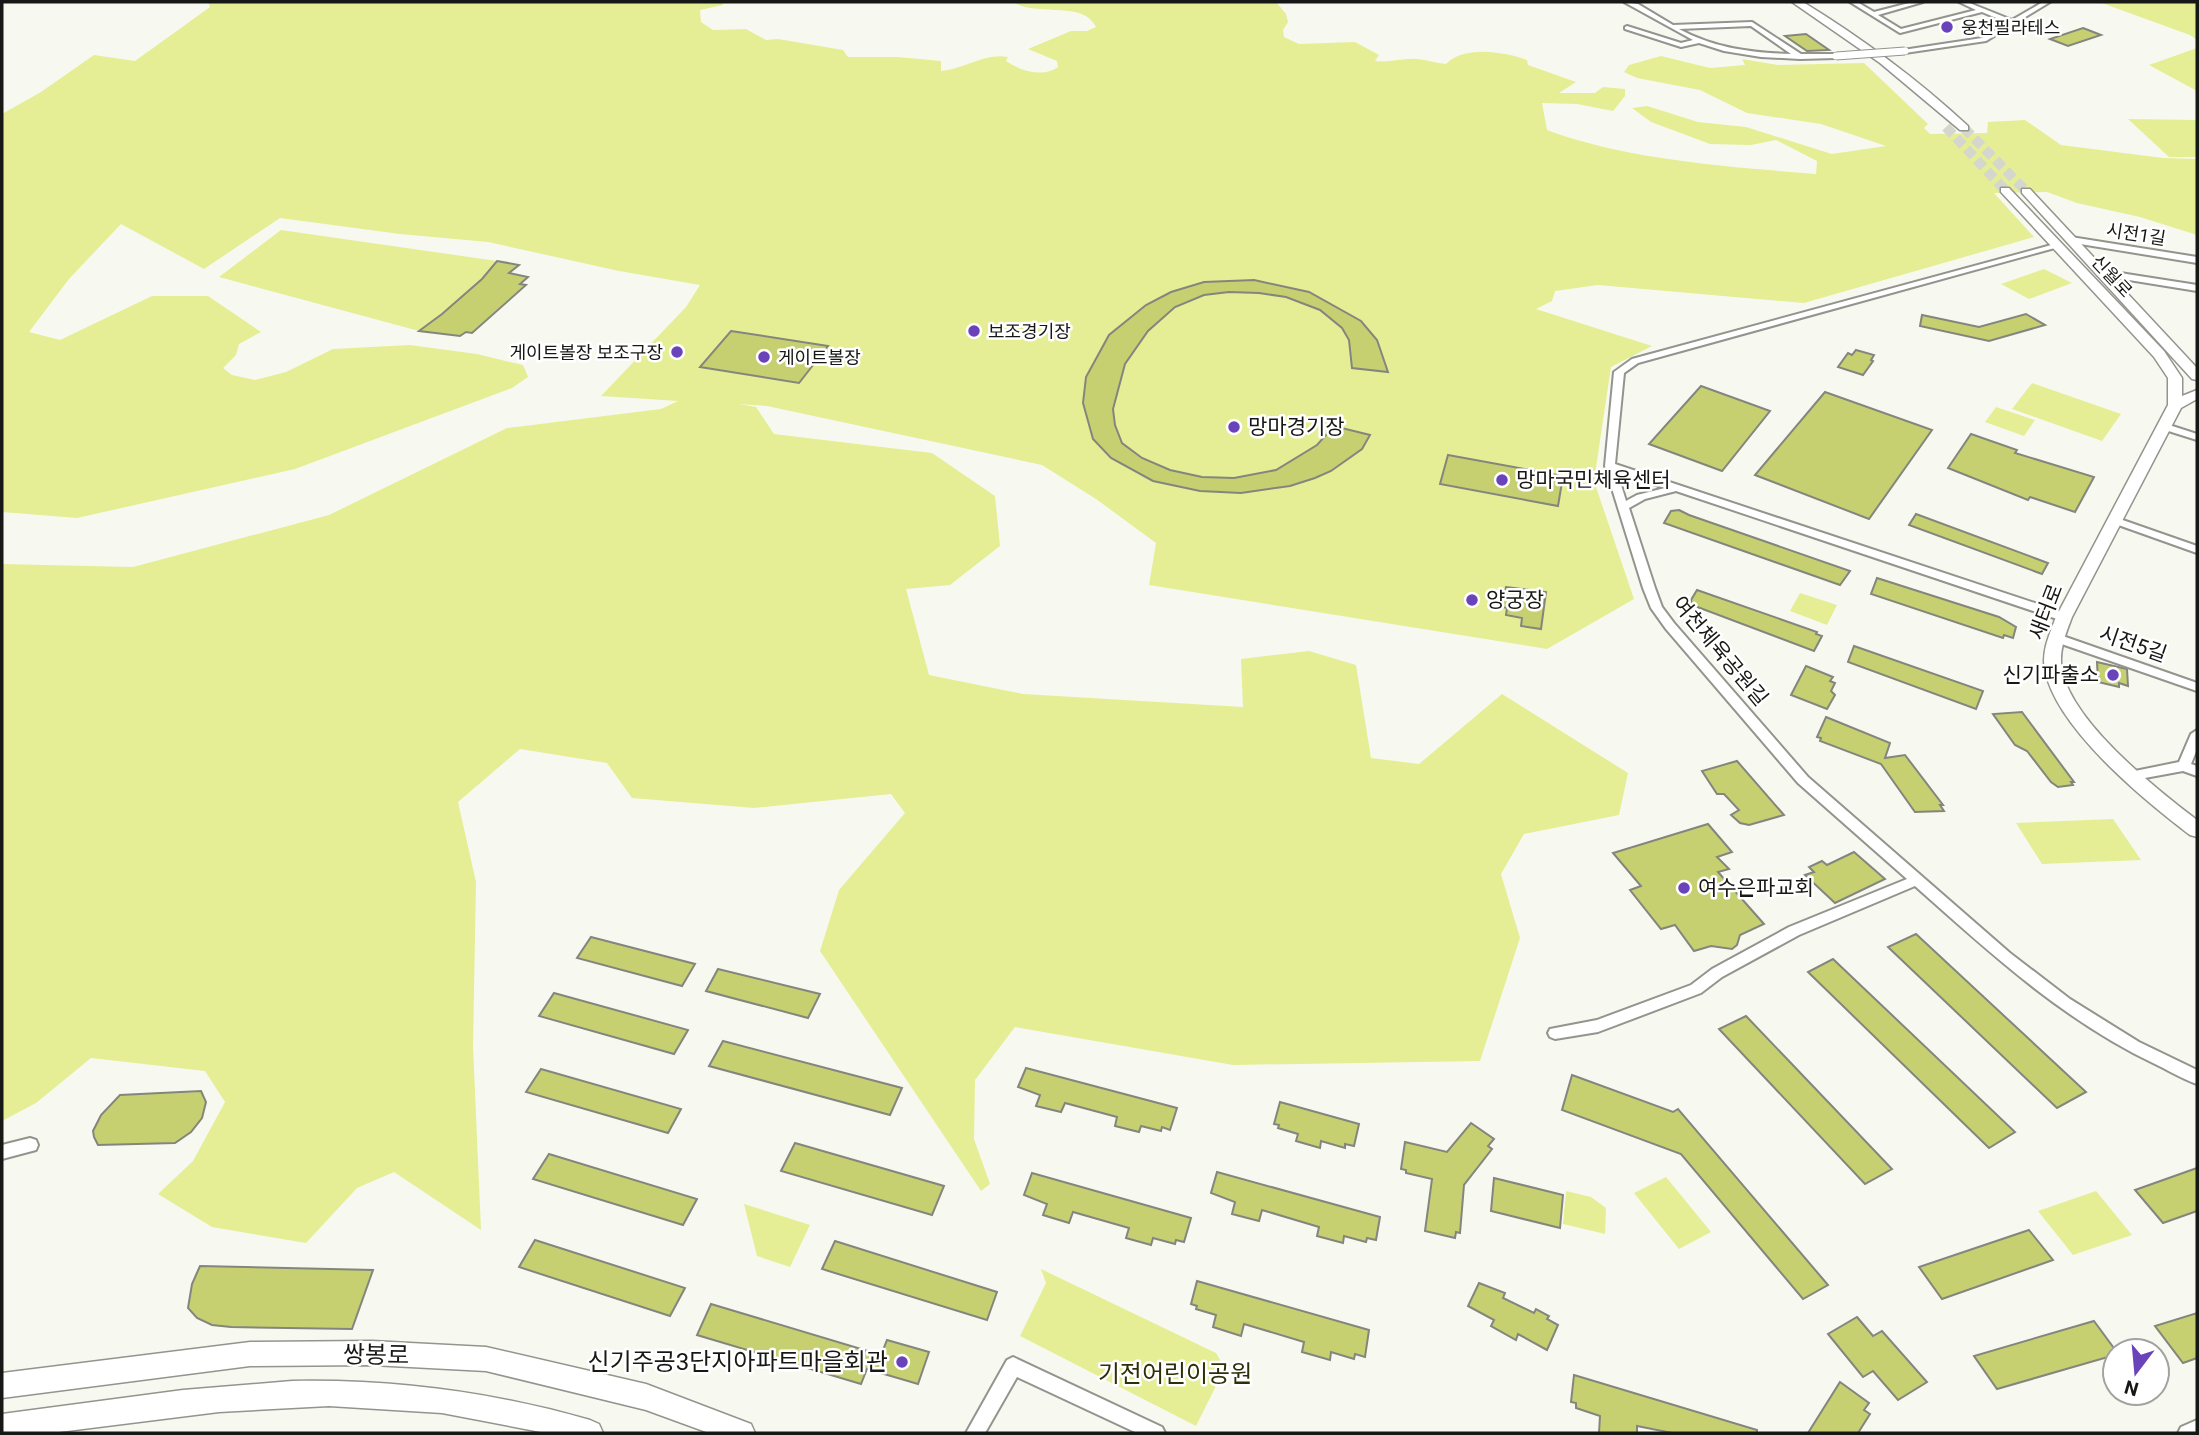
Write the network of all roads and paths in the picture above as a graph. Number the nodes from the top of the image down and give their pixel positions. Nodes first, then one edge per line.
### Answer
1 (1627, 2) edge
2 (1785, 2) edge
3 (1797, 2) edge
4 (1853, 2) edge
5 (1920, 2) edge
6 (1962, 2) edge
7 (2047, 2) edge
8 (1983, 10) junction
9 (1873, 14) junction
10 (2014, 23) junction
11 (1673, 27) junction
12 (1626, 28) dead end
13 (1700, 41) junction
14 (1801, 57) junction
15 (1946, 127) tunnel mouth
16 (1964, 128) tunnel mouth
17 (2005, 190) tunnel mouth
18 (2026, 191) tunnel mouth
19 (2071, 240) junction
20 (2058, 246) junction
21 (2197, 260) edge
22 (2101, 273) junction
23 (2193, 287) edge
24 (2197, 295) edge
25 (2159, 354) junction
26 (2197, 376) edge
27 (2197, 394) edge
28 (2171, 410) junction
29 (2197, 437) edge
30 (1610, 466) junction
31 (1672, 489) junction
32 (1623, 507) junction
33 (2114, 520) junction
34 (2197, 550) edge
35 (2064, 617) junction
36 (2057, 638) junction
37 (2197, 687) edge
38 (2197, 734) edge
39 (2184, 766) junction
40 (2197, 771) edge
41 (2134, 775) junction
42 (2197, 830) edge
43 (1917, 880) junction
44 (1555, 1033) dead end
45 (2197, 1077) edge
46 (30, 1145) dead end
47 (2, 1152) edge
48 (2, 1386) edge
49 (2, 1427) edge
50 (2197, 1429) edge
51 (590, 1433) edge
52 (742, 1433) edge
53 (975, 1433) edge
54 (1156, 1433) edge
55 (2188, 1433) edge

1 - 11 street
2 - 15 street
3 - 16 street
4 - 9 street
5 - 9 street
6 - 8 street
7 - 10 street
8 - 9 street
8 - 10 street
10 - 14 street, bridge
11 - 13 street
11 - 14 street
12 - 13 street
13 - 14 street
17 - 20 street, 신월로
18 - 19 street, 신월로
19 - 21 street, 시전1길
19 - 22 street, 신월로
20 - 25 street, 신월로
20 - 30 street, 여천체육공원길
22 - 23 street
22 - 26 street, 신월로
23 - 24 street
25 - 26 street
25 - 28 street, 신월로
27 - 28 street
28 - 29 street
28 - 33 street, 새터로
30 - 31 street
30 - 32 street, 여천체육공원길
31 - 32 street
31 - 35 street
32 - 43 street, 여천체육공원길
33 - 34 street
33 - 35 street, 새터로
35 - 36 street, 새터로
36 - 37 street, 시전5길
36 - 41 street, 새터로
38 - 39 street
39 - 40 street
39 - 41 street
41 - 42 street, 새터로
43 - 44 street
43 - 45 street, 여천체육공원길
46 - 47 street
48 - 52 street, 쌍봉로
49 - 51 street, 쌍봉로
50 - 55 street
53 - 54 street

